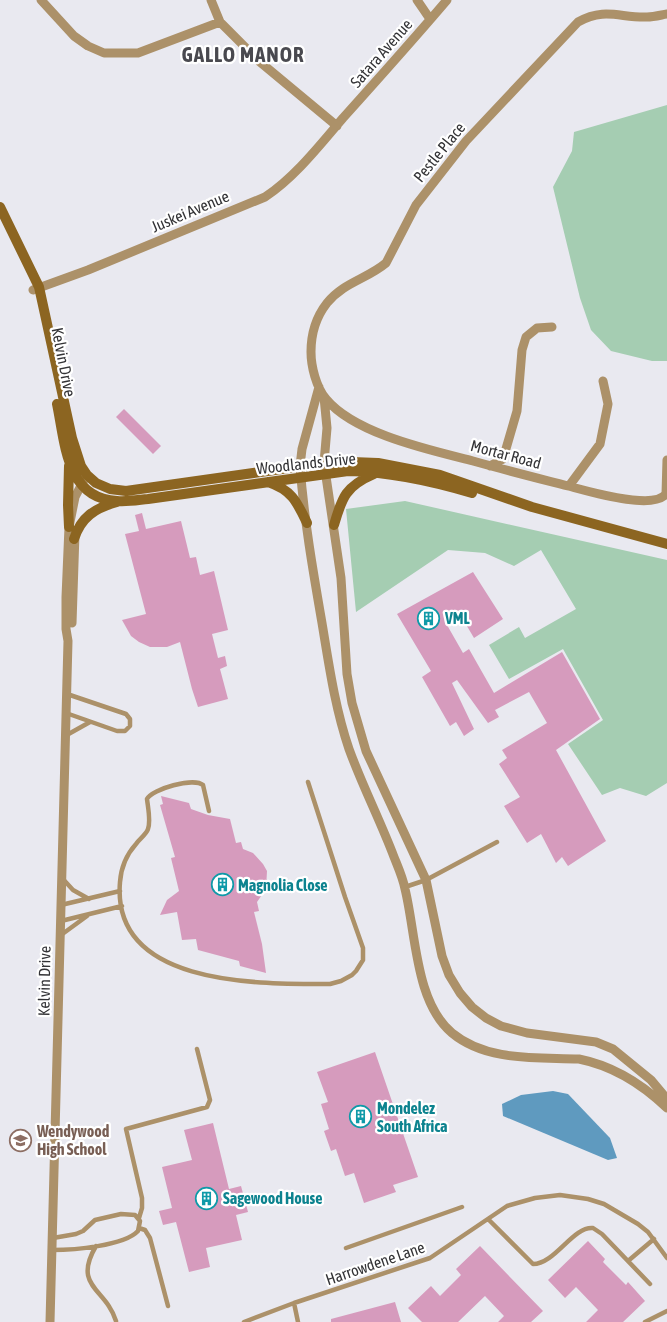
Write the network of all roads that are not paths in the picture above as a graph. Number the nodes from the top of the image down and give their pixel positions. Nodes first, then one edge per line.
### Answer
1 (41, 0) edge
2 (211, 0) edge
3 (416, 0) edge
4 (447, 0) edge
5 (667, 14) edge
6 (430, 19) junction
7 (220, 22) junction
8 (336, 126) junction
9 (0, 207) edge
10 (36, 288) junction
11 (552, 327) dead end
12 (604, 381) dead end
13 (319, 387) junction
14 (324, 397) junction
15 (667, 460) edge
16 (69, 463) junction
17 (490, 466) junction
18 (324, 468) junction
19 (301, 472) junction
20 (377, 472) junction
21 (89, 477) junction
22 (267, 482) junction
23 (82, 486) junction
24 (569, 486) junction
25 (118, 502) junction
26 (532, 507) junction
27 (307, 523) junction
28 (334, 525) junction
29 (70, 527) junction
30 (74, 539) junction
31 (667, 544) edge
32 (68, 641) junction
33 (66, 694) junction
34 (65, 713) junction
35 (90, 722) junction
36 (64, 736) junction
37 (308, 782) dead end
38 (210, 811) dead end
39 (497, 842) dead end
40 (61, 877) junction
41 (426, 880) junction
42 (405, 888) junction
43 (120, 891) junction
44 (90, 899) junction
45 (61, 905) junction
46 (122, 906) junction
47 (88, 915) junction
48 (61, 921) junction
49 (60, 935) junction
50 (197, 1049) dead end
51 (667, 1099) edge
52 (667, 1108) edge
53 (462, 1207) dead end
54 (139, 1218) junction
55 (488, 1219) junction
56 (139, 1228) junction
57 (52, 1238) junction
58 (654, 1239) junction
59 (96, 1246) junction
60 (346, 1248) dead end
61 (52, 1250) junction
62 (667, 1258) edge
63 (628, 1260) junction
64 (650, 1284) dead end
65 (294, 1303) junction
66 (168, 1306) dead end
67 (667, 1311) edge
68 (116, 1321) dead end
69 (50, 1322) edge
70 (244, 1322) edge
71 (298, 1322) edge
72 (645, 1322) edge

1 - 7 street
2 - 7 street
3 - 6 street
4 - 6 street, Satara Avenue
5 - 13 street, Pestle Place
6 - 8 street, Satara Avenue
7 - 8 street
8 - 10 street, Juskei Avenue
9 - 10 main road, Kelvin Drive
10 - 16 main road, Kelvin Drive
10 - 21 main road, Kelvin Drive
11 - 17 street
12 - 24 street
13 - 14 street, Mortar Road
13 - 19 street
14 - 17 street, Mortar Road
14 - 18 street
15 - 24 street, Mortar Road
16 - 23 main road, Kelvin Drive
16 - 29 main road
17 - 24 street, Mortar Road
18 - 19 main road, Woodlands Drive
18 - 20 main road, Woodlands Drive
18 - 26 main road, Woodlands Drive
18 - 28 street
19 - 21 main road, Woodlands Drive
19 - 22 main road, Woodlands Drive
19 - 27 street
20 - 26 main road, Woodlands Drive
20 - 28 main road
21 - 23 street, Kelvin Drive
22 - 25 main road, Woodlands Drive
22 - 27 main road
23 - 25 main road, Woodlands Drive
23 - 29 street, Kelvin Drive
23 - 30 street, Kelvin Drive
25 - 30 main road
26 - 31 main road, Woodlands Drive
27 - 42 street
28 - 41 street
29 - 32 street, Kelvin Drive
30 - 32 street, Kelvin Drive
32 - 33 street, Kelvin Drive
33 - 34 street, Kelvin Drive
33 - 35 lane
34 - 35 lane
34 - 36 street, Kelvin Drive
35 - 36 lane
36 - 40 street, Kelvin Drive
37 - 46 lane
38 - 43 lane
39 - 41 lane
40 - 44 lane
40 - 45 street, Kelvin Drive
41 - 42 lane
41 - 51 street
42 - 52 street
43 - 44 lane
43 - 46 lane
44 - 45 lane
45 - 48 street, Kelvin Drive
46 - 47 lane
47 - 48 lane
47 - 49 lane
48 - 49 street, Kelvin Drive
49 - 57 street, Kelvin Drive
50 - 54 lane
53 - 60 lane
54 - 56 lane
54 - 57 lane
55 - 58 lane, Harrowdene Lane
55 - 63 lane
55 - 65 lane, Harrowdene Lane
56 - 59 lane
56 - 66 lane
57 - 61 street, Kelvin Drive
58 - 62 lane, Harrowdene Lane
58 - 63 lane
59 - 61 lane
59 - 68 lane
61 - 69 street, Kelvin Drive
63 - 64 lane
65 - 70 lane, Harrowdene Lane
65 - 71 lane
67 - 72 lane

